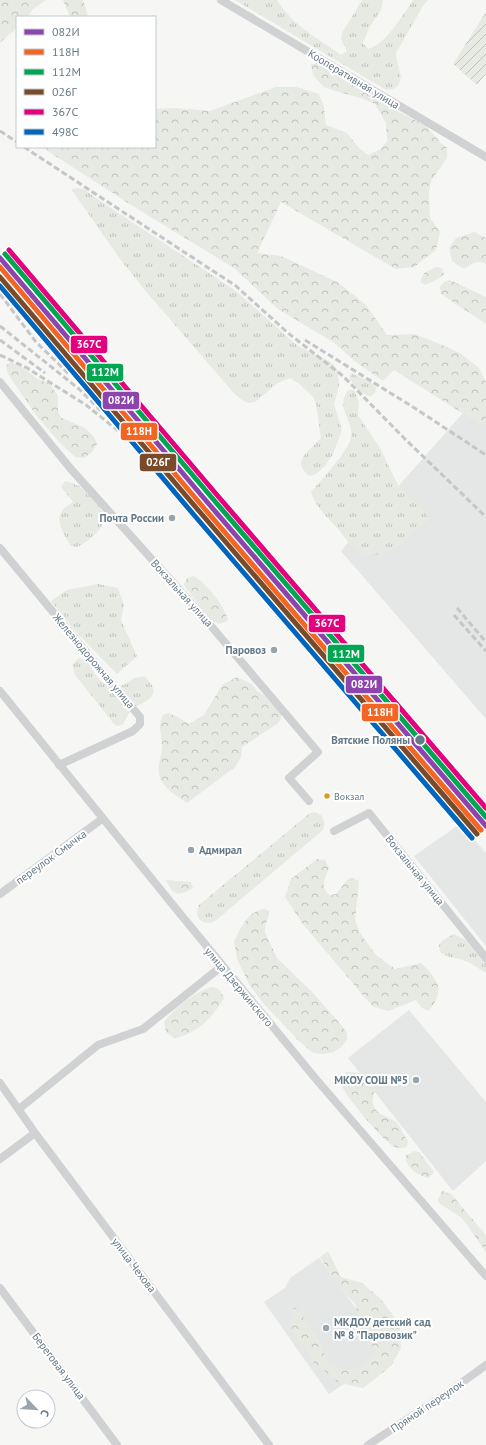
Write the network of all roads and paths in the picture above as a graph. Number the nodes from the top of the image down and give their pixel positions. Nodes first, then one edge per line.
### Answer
1 (221, 0) edge
2 (486, 157) edge
3 (0, 382) edge
4 (0, 548) edge
5 (0, 691) edge
6 (59, 765) junction
7 (309, 801) dead end
8 (102, 819) junction
9 (334, 831) dead end
10 (0, 894) edge
11 (486, 958) edge
12 (222, 966) junction
13 (0, 1083) edge
14 (19, 1109) junction
15 (35, 1133) junction
16 (0, 1159) edge
17 (486, 1276) edge
18 (0, 1288) edge
19 (486, 1365) edge
20 (117, 1445) edge
21 (269, 1445) edge
22 (368, 1445) edge

1 - 2 street, Кооперативная улица
3 - 7 street, Вокзальная улица
4 - 6 street, Железнодорожная улица
5 - 6 street, улица Дзержинского
6 - 8 street, улица Дзержинского
8 - 10 street, переулок Смычка
8 - 12 street, улица Дзержинского
9 - 11 street, Вокзальная улица
12 - 14 street
12 - 17 street, улица Дзержинского
13 - 14 street, улица Чехова
14 - 15 street, улица Чехова
15 - 16 street
15 - 21 street, улица Чехова
18 - 20 street, Береговая улица
19 - 22 street, Прямой переулок

